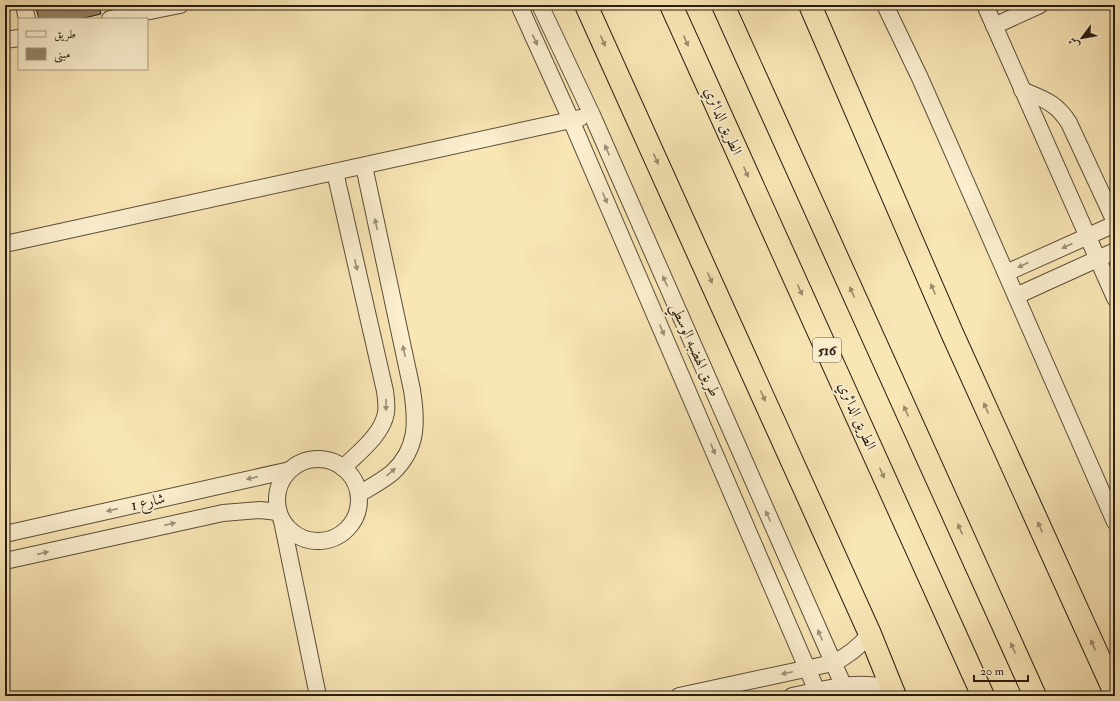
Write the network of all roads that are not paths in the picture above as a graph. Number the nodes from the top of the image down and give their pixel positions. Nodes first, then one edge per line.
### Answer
1 (24, 5) edge
2 (180, 5) edge
3 (519, 5) edge
4 (540, 5) edge
5 (586, 5) edge
6 (671, 5) edge
7 (723, 5) edge
8 (810, 5) edge
9 (885, 5) edge
10 (985, 5) edge
11 (1040, 5) edge
12 (27, 18) edge
13 (115, 18) edge
14 (994, 26) junction
15 (18, 38) edge
16 (5, 40) edge
17 (1022, 90) junction
18 (592, 115) junction
19 (571, 120) junction
20 (364, 166) junction
21 (335, 172) junction
22 (1115, 223) edge
23 (1088, 236) junction
24 (5, 244) edge
25 (1115, 251) edge
26 (1098, 259) junction
27 (1006, 273) junction
28 (1016, 296) junction
29 (1115, 298) edge
30 (343, 468) junction
31 (290, 470) junction
32 (359, 494) junction
33 (280, 517) junction
34 (1115, 522) edge
35 (5, 534) edge
36 (5, 561) edge
37 (870, 634) junction
38 (833, 663) junction
39 (808, 669) junction
40 (845, 691) edge
41 (894, 692) edge
42 (818, 693) edge
43 (1115, 693) edge
44 (318, 696) edge
45 (679, 696) edge
46 (792, 696) edge
47 (983, 696) edge
48 (1035, 696) edge

1 - 12 street
2 - 13 street
3 -> 19 street, طريق الهضبه الوسطي
4 - 18 street, طريق الهضبه الوسطي
5 -> 37 highway
6 -> 47 highway, الطريق الدائري / 516
48 -> 7 highway
43 -> 8 highway
9 - 27 street
10 - 14 street
11 - 14 street
14 - 17 street
15 - 16 street
17 - 22 street
17 - 23 street
18 - 19 street
38 -> 18 street, طريق الهضبه الوسطي
19 - 20 street
19 -> 39 street, طريق الهضبه الوسطي
20 - 21 street
32 -> 20 street
21 - 24 street
21 -> 30 street
22 - 23 street
23 - 26 street
23 -> 27 street
25 - 26 street
26 - 28 street
26 - 29 street
27 - 28 street
28 - 34 street
30 - 31 street
30 - 32 street
31 - 33 street
31 -> 35 street, شارع 1
32 - 33 street
36 -> 33 street, شارع 1
33 - 44 street
37 - 38 street
37 - 41 highway
38 - 39 street
38 - 40 street, طريق الهضبه الوسطي
39 - 42 street, طريق الهضبه الوسطي
39 -> 45 street
40 - 41 street
40 - 42 street
42 - 46 street

